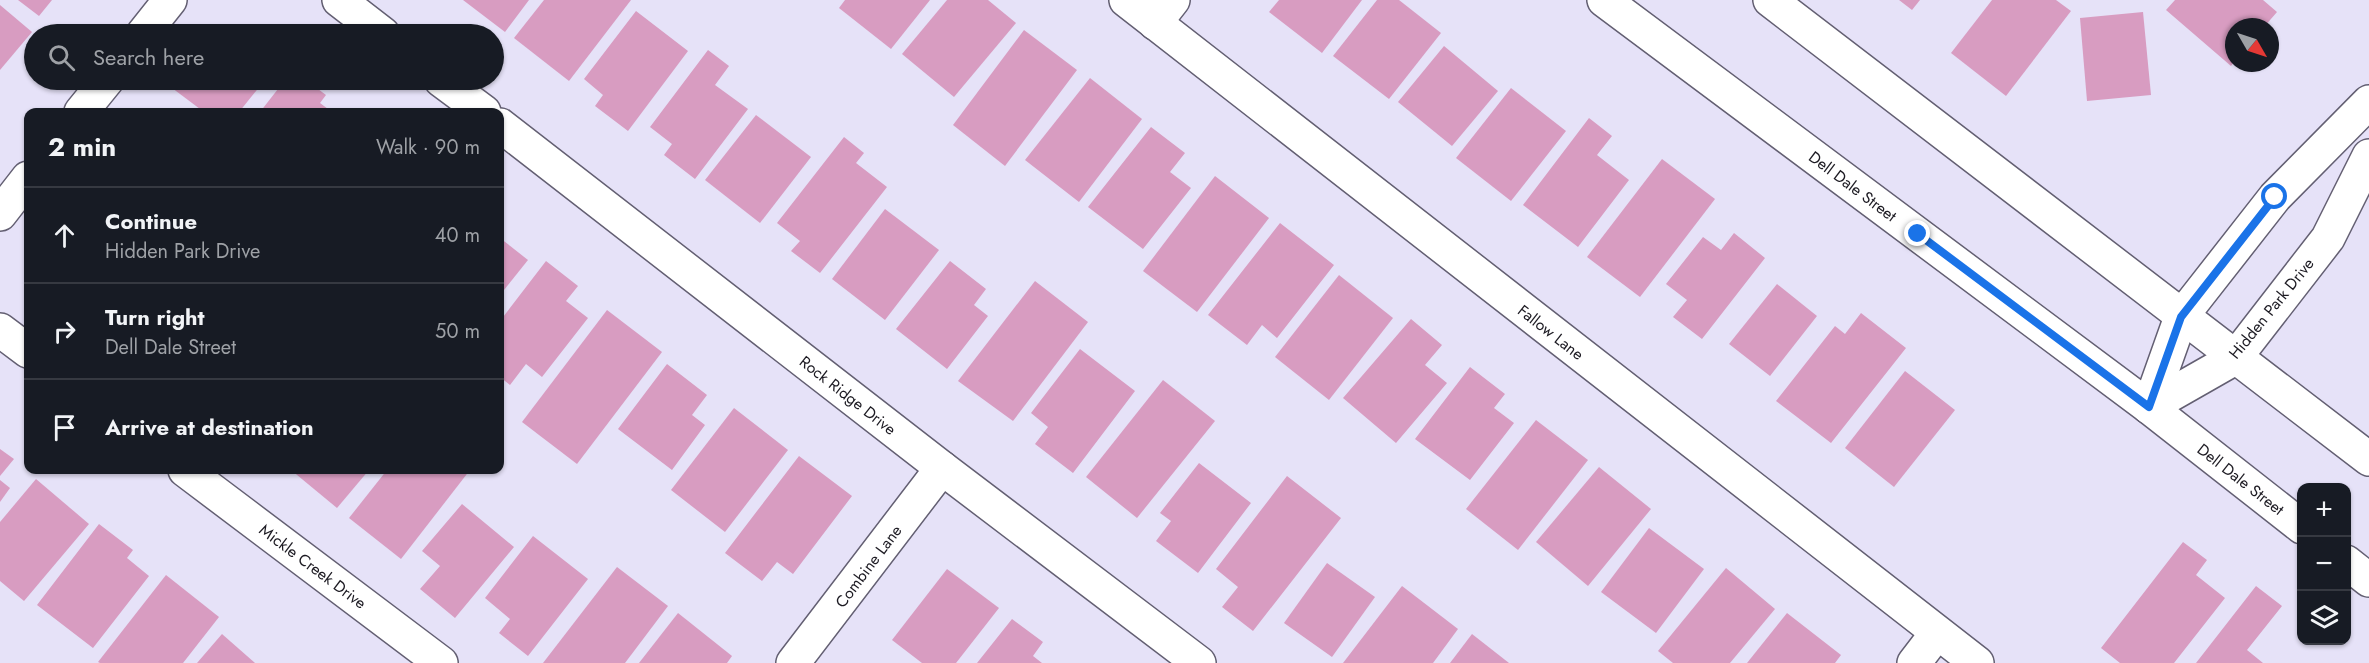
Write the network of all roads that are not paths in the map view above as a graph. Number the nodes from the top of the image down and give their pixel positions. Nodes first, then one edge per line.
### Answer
1 (170, 0) edge
2 (339, 0) edge
3 (1126, 0) edge
4 (1604, 0) edge
5 (1770, 0) edge
6 (1164, 11) edge
7 (151, 24) edge
8 (370, 24) edge
9 (99, 90) edge
10 (454, 90) edge
11 (2369, 102) edge
12 (84, 108) edge
13 (479, 108) edge
14 (504, 128) edge
15 (2369, 156) edge
16 (24, 183) edge
17 (0, 214) edge
18 (2181, 317) junction
19 (0, 330) edge
20 (24, 348) edge
21 (2235, 358) junction
22 (2149, 407) junction
23 (2369, 459) edge
24 (942, 468) junction
25 (190, 474) edge
26 (2297, 524) edge
27 (2351, 566) edge
28 (2369, 580) edge
29 (1937, 633) junction
30 (441, 663) edge
31 (793, 663) edge
32 (1199, 663) edge
33 (1914, 663) edge
34 (1977, 663) edge

1 - 7 street
2 - 8 street
3 - 6 street, Fallow Lane
4 - 22 street, Dell Dale Street
5 - 18 street
6 - 29 street, Fallow Lane
9 - 12 street
10 - 13 street
11 - 18 street
14 - 24 street, Rock Ridge Drive
15 - 21 street, Hidden Park Drive
16 - 17 street
18 - 21 street
18 - 22 street
19 - 20 street
21 - 22 street, Hidden Park Drive
21 - 23 street
22 - 26 street, Dell Dale Street
24 - 31 street, Combine Lane
24 - 32 street, Rock Ridge Drive
25 - 30 street, Mickle Creek Drive
27 - 28 street
29 - 33 street
29 - 34 street, Fallow Lane

